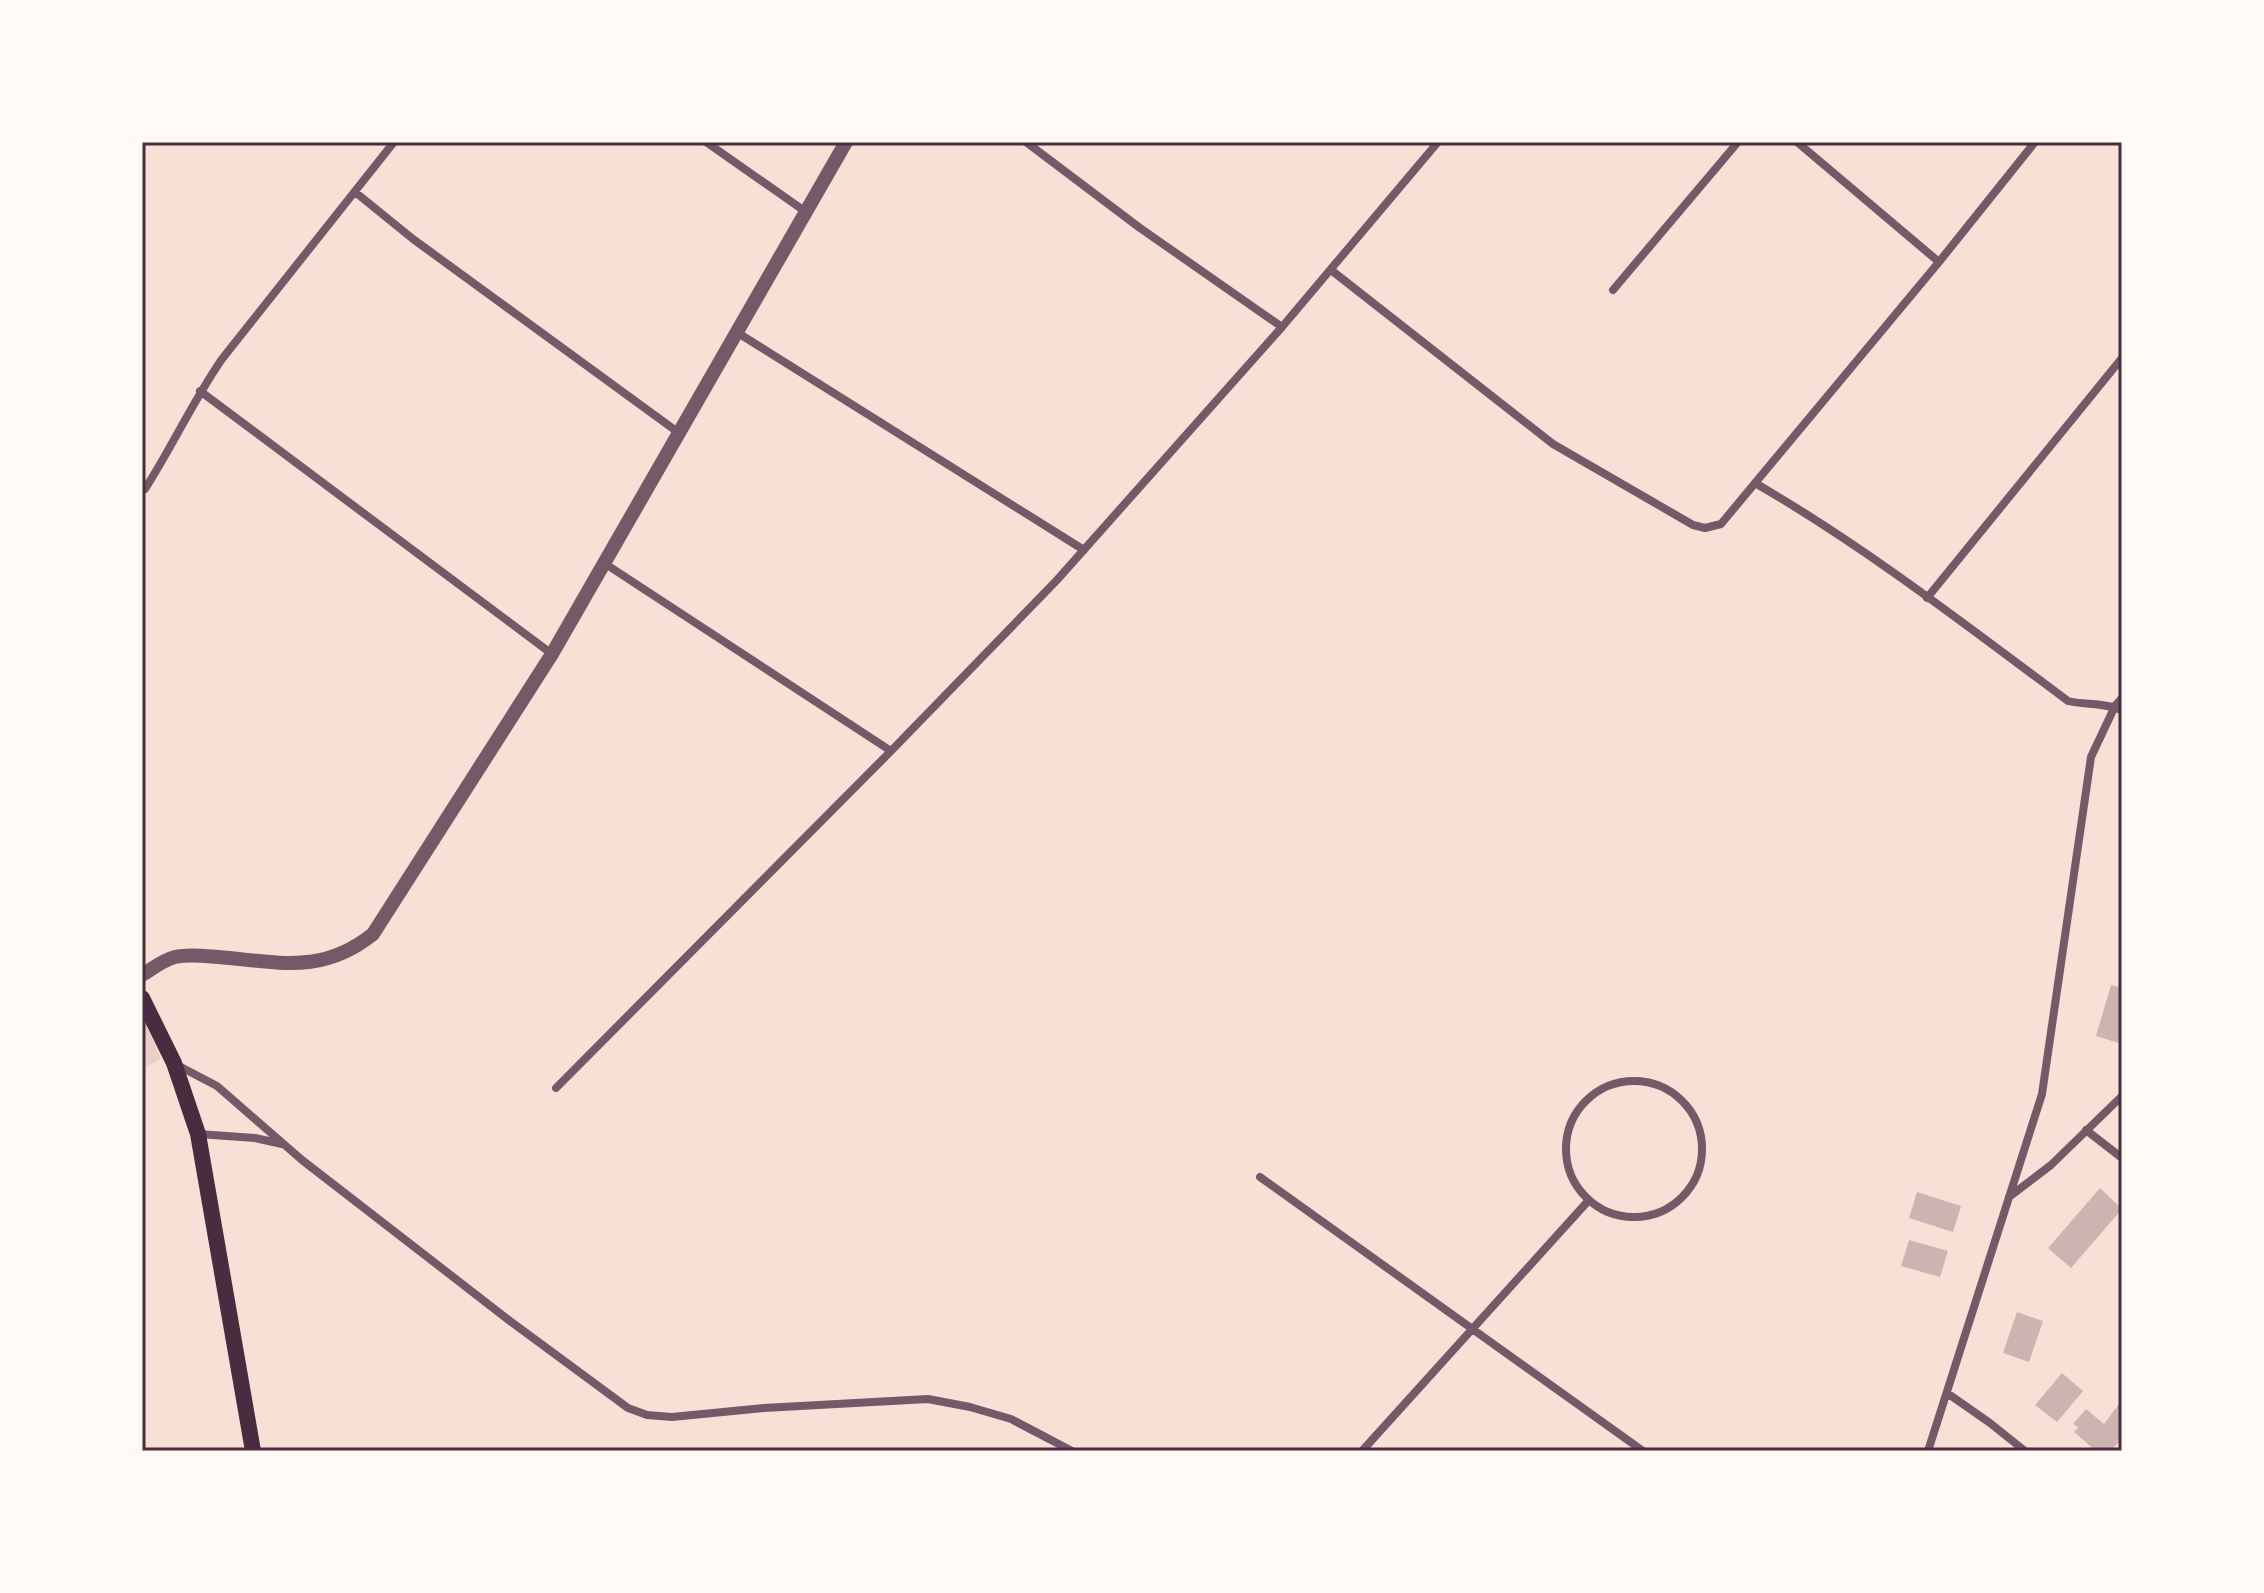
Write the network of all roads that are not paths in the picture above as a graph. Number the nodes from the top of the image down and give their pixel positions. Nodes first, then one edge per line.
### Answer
1 (394, 142) edge
2 (706, 142) edge
3 (846, 142) edge
4 (1026, 142) edge
5 (1421, 142) edge
6 (1738, 142) edge
7 (1797, 142) edge
8 (2035, 142) edge
9 (1435, 146) edge
10 (355, 192) junction
11 (806, 212) junction
12 (1939, 262) junction
13 (1331, 270) junction
14 (1613, 290) dead end
15 (1282, 327) junction
16 (738, 333) junction
17 (2122, 358) edge
18 (200, 391) junction
19 (679, 433) junction
20 (1755, 483) junction
21 (145, 489) dead end
22 (1084, 550) junction
23 (604, 563) junction
24 (1927, 598) junction
25 (552, 654) junction
26 (2122, 698) edge
27 (2118, 708) edge
28 (891, 751) junction
29 (142, 975) edge
30 (142, 998) edge
31 (174, 1063) junction
32 (556, 1088) dead end
33 (2122, 1096) edge
34 (2086, 1130) junction
35 (198, 1134) junction
36 (282, 1144) junction
37 (2122, 1158) edge
38 (1260, 1177) dead end
39 (2008, 1198) junction
40 (1589, 1200) junction
41 (1472, 1327) junction
42 (1947, 1393) junction
43 (253, 1451) edge
44 (1072, 1451) edge
45 (1362, 1451) edge
46 (1643, 1451) edge
47 (1928, 1451) edge
48 (2025, 1451) edge

1 - 10 street
2 - 11 street
3 - 11 street
4 - 15 street
5 - 9 street
6 - 14 street
7 - 12 street
8 - 12 street
9 - 13 street
10 - 18 street
10 - 19 street
11 - 16 street
12 - 20 street
13 - 15 street
13 - 20 street
15 - 22 street
16 - 19 street
16 - 22 street
17 - 24 street
18 - 21 street
18 - 25 street
19 - 23 street
20 - 24 street
22 - 28 street
23 - 25 street
23 - 28 street
24 - 27 street
25 - 29 street
26 - 27 street
27 - 39 street
28 - 32 street
30 - 31 main road
31 - 35 main road
31 - 36 street
33 - 34 street
34 - 37 street
34 - 39 street
35 - 36 street
35 - 43 main road
36 - 44 street
38 - 41 street
39 - 42 street
40 - 40 street
40 - 41 street
41 - 45 street
41 - 46 street
42 - 47 street
42 - 48 street

